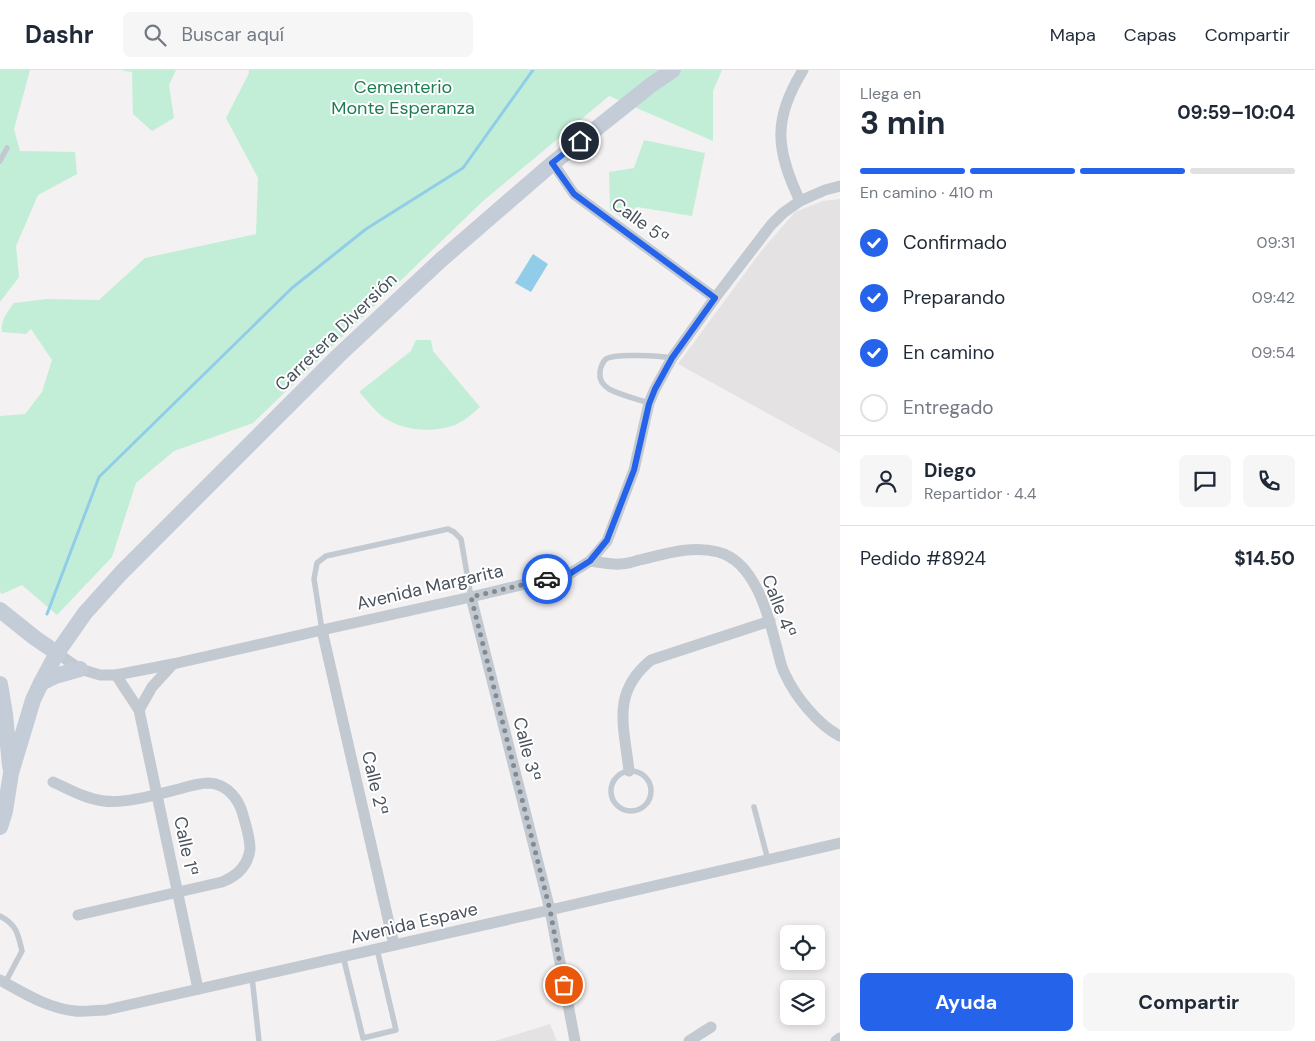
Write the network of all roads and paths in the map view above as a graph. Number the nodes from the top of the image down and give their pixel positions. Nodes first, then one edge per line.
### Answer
1 (673, 70) edge
2 (803, 70) edge
3 (7, 148) dead end
4 (0, 161) edge
5 (552, 163) junction
6 (840, 186) edge
7 (800, 201) junction
8 (715, 298) junction
9 (672, 358) junction
10 (649, 404) junction
11 (590, 561) junction
12 (471, 597) junction
13 (0, 610) edge
14 (770, 621) junction
15 (322, 630) junction
16 (58, 653) junction
17 (173, 664) junction
18 (80, 669) junction
19 (116, 676) junction
20 (41, 683) junction
21 (0, 684) edge
22 (33, 700) junction
23 (139, 710) junction
24 (7, 734) junction
25 (840, 736) edge
26 (629, 771) junction
27 (11, 773) junction
28 (53, 782) dead end
29 (157, 794) junction
30 (754, 807) dead end
31 (0, 827) edge
32 (840, 843) edge
33 (768, 860) junction
34 (178, 893) junction
35 (550, 910) junction
36 (78, 915) dead end
37 (0, 916) edge
38 (394, 945) junction
39 (377, 949) junction
40 (343, 956) junction
41 (252, 977) junction
42 (2, 981) edge
43 (198, 989) junction
44 (711, 1027) dead end
45 (840, 1038) edge
46 (260, 1041) edge
47 (575, 1041) edge
48 (689, 1041) edge
49 (836, 1041) edge

1 - 5 main road, Carretera Diversión
2 - 7 street
3 - 4 lane
5 - 8 street, Calle 5ª
5 - 16 main road, Carretera Diversión
6 - 7 street, Avenida Margarita
7 - 8 street, Avenida Margarita
8 - 9 street, Avenida Margarita
9 - 10 street, Avenida Margarita
9 - 10 lane
10 - 11 street, Avenida Margarita
11 - 12 street, Avenida Margarita
11 - 14 street, Calle 4ª
12 - 15 street, Avenida Margarita
12 - 15 lane
12 - 35 street, Calle 3ª
13 - 16 main road
14 - 25 street, Calle 4ª
14 - 26 street
15 - 17 street, Avenida Margarita
15 - 38 street, Calle 2ª
16 - 18 street, Avenida Margarita
16 - 20 main road, Carretera Diversión
17 - 19 street, Avenida Margarita
17 - 23 street
18 - 19 street, Avenida Margarita
18 - 20 main road
19 - 23 street
20 - 22 main road, Carretera Diversión
21 - 24 main road
22 - 24 main road
22 - 27 main road
23 - 29 street, Calle 1ª
24 - 27 main road
26 - 26 lane
27 - 31 main road
28 - 29 street
29 - 34 street, Calle 1ª
29 - 34 street
30 - 33 lane
32 - 33 street, Avenida Espave
33 - 35 street, Avenida Espave
34 - 36 street
34 - 43 street, Calle 1ª
35 - 38 street, Avenida Espave
35 - 47 street, Calle 3ª
37 - 42 lane
38 - 39 street, Avenida Espave
39 - 40 street, Avenida Espave
39 - 40 lane
40 - 41 street, Avenida Espave
41 - 43 street, Avenida Espave
41 - 46 lane
42 - 43 street, Avenida Espave
44 - 48 street
45 - 49 street

